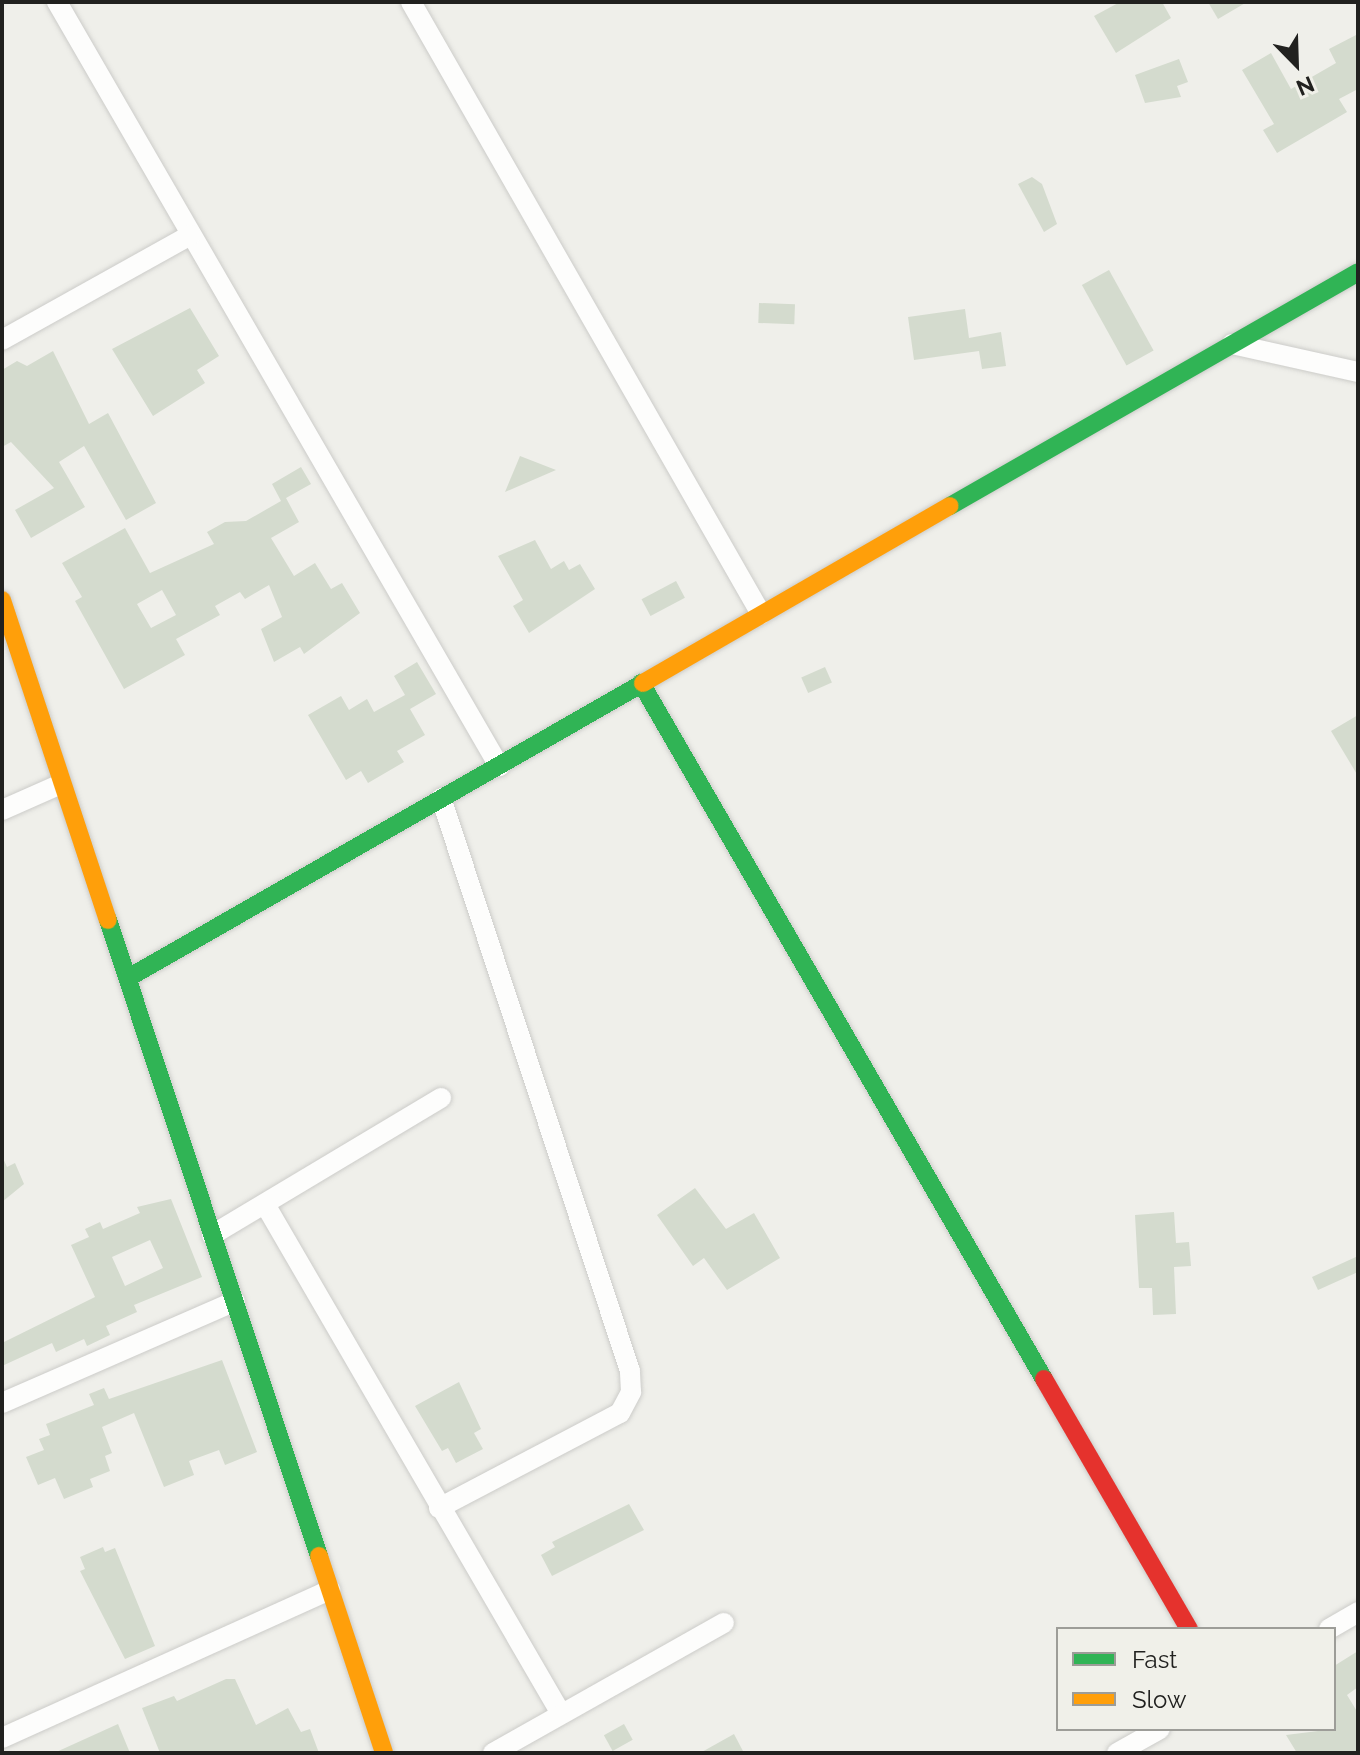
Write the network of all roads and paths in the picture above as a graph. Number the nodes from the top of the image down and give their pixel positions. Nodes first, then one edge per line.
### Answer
1 (57, 2) edge
2 (411, 2) edge
3 (191, 235) junction
4 (1358, 272) edge
5 (2, 340) edge
6 (1232, 344) junction
7 (1358, 372) edge
8 (2, 600) edge
9 (761, 614) junction
10 (641, 683) junction
11 (499, 766) junction
12 (61, 784) junction
13 (441, 798) junction
14 (2, 810) edge
15 (128, 978) junction
16 (441, 1098) dead end
17 (266, 1206) junction
18 (212, 1235) junction
19 (235, 1301) junction
20 (2, 1403) edge
21 (439, 1508) junction
22 (330, 1590) junction
23 (1358, 1612) edge
24 (724, 1623) dead end
25 (1188, 1627) edge
26 (1332, 1627) edge
27 (560, 1712) junction
28 (1156, 1731) edge
29 (2, 1738) edge
30 (384, 1753) edge
31 (493, 1753) edge
32 (1117, 1753) edge

1 - 3 street
2 - 9 street
3 - 5 street
3 - 11 street
4 - 6 street
6 - 7 street
6 - 9 street
8 - 12 street
9 - 10 street
10 - 11 street
10 - 25 street
11 - 13 street
12 - 14 street
12 - 15 street
13 - 15 street
13 - 21 street
15 - 18 street
16 - 17 street
17 - 18 street
17 - 21 street
18 - 19 street
19 - 20 street
19 - 22 street
21 - 27 street
22 - 29 street
22 - 30 street
23 - 26 street
24 - 27 street
27 - 31 street
28 - 32 street

